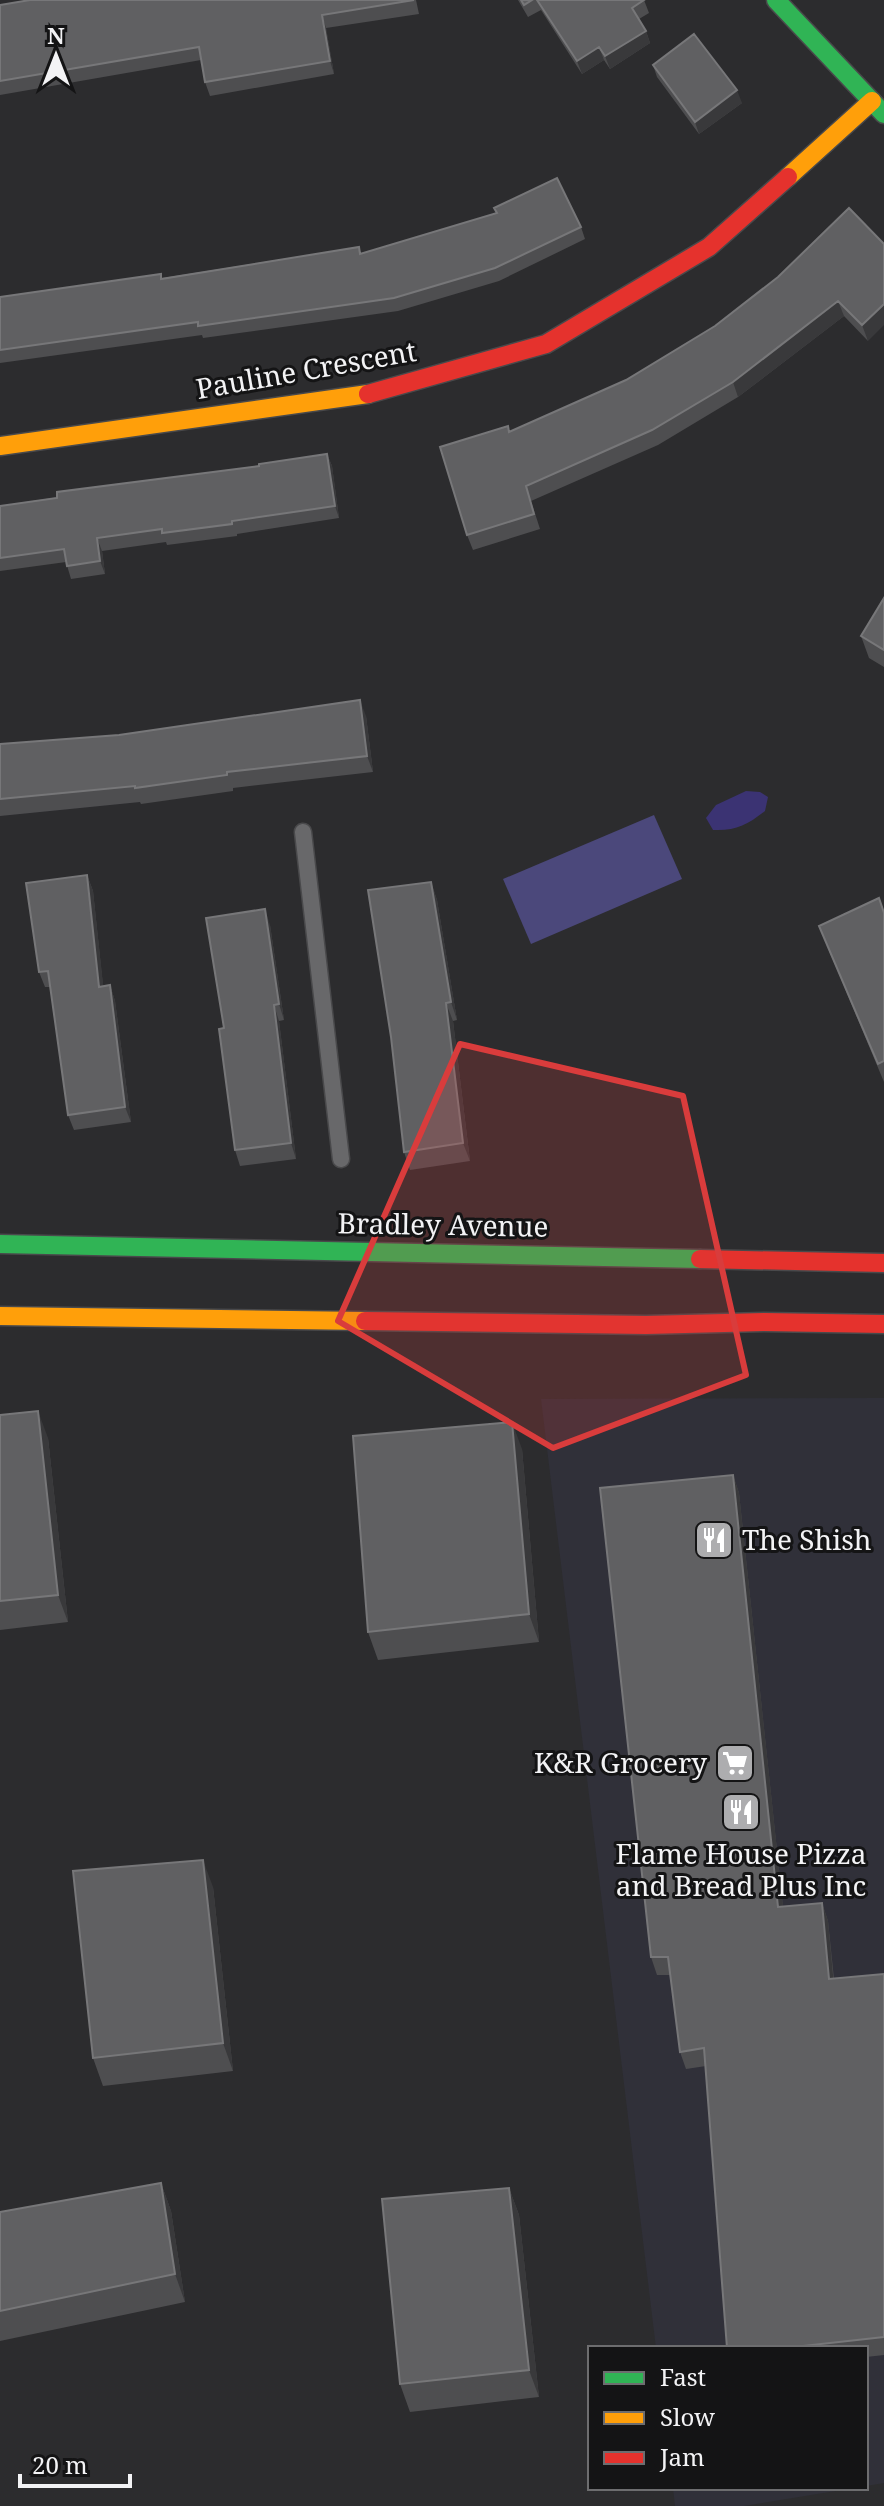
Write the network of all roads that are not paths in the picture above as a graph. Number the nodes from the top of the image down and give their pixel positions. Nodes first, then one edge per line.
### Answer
1 (776, 0) edge
2 (878, 107) edge
3 (0, 446) edge
4 (303, 832) dead end
5 (341, 1159) dead end
6 (0, 1244) edge
7 (884, 1263) edge
8 (0, 1316) edge
9 (884, 1324) edge

1 - 2 main road
2 - 3 main road, Pauline Crescent
4 - 5 lane
6 - 7 main road, Bradley Avenue
8 - 9 main road

